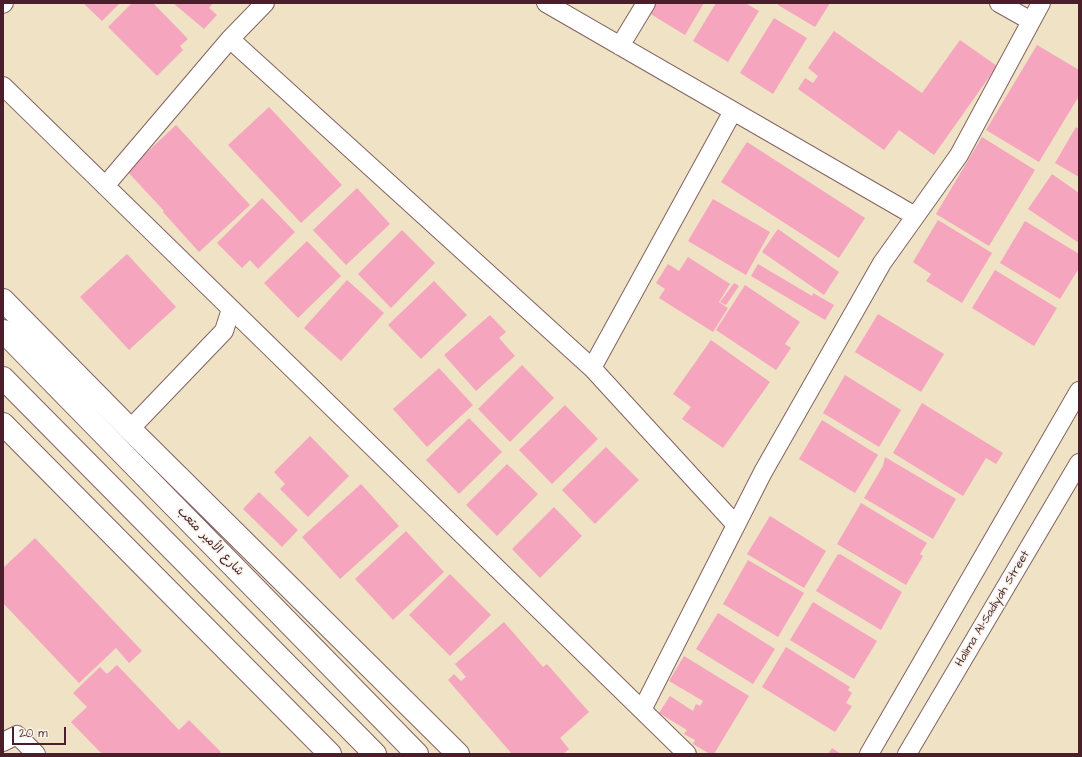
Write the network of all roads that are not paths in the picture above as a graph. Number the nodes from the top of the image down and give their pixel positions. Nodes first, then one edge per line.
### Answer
1 (264, 3) edge
2 (546, 3) edge
3 (646, 3) edge
4 (999, 3) edge
5 (1041, 3) edge
6 (1031, 21) junction
7 (230, 39) junction
8 (620, 46) junction
9 (3, 86) edge
10 (733, 111) junction
11 (105, 186) junction
12 (915, 216) junction
13 (3, 300) edge
14 (231, 309) junction
15 (3, 331) edge
16 (592, 368) junction
17 (3, 378) edge
18 (1079, 391) edge
19 (4, 425) edge
20 (130, 429) junction
21 (1079, 463) edge
22 (736, 525) junction
23 (642, 710) junction
24 (3, 742) edge
25 (36, 754) edge
26 (330, 754) edge
27 (375, 754) edge
28 (417, 754) edge
29 (458, 754) edge
30 (687, 754) edge
31 (869, 754) edge
32 (907, 754) edge

1 - 7 street
2 - 8 street
3 - 8 street
4 - 6 street
5 - 6 street
6 - 12 street
7 - 11 street
7 - 16 street
8 - 10 street
9 - 11 street
10 - 12 street
10 - 16 street
11 - 14 street
12 - 22 street
13 - 20 main road
14 - 20 street
14 - 23 street
15 - 28 main road, شارع الأمير متعب
16 - 22 street
17 - 27 main road
18 - 31 street
19 - 26 main road
20 - 29 main road
21 - 32 street, Halima Al-Sadiyah Street
22 - 23 street
23 - 30 street
24 - 25 street

